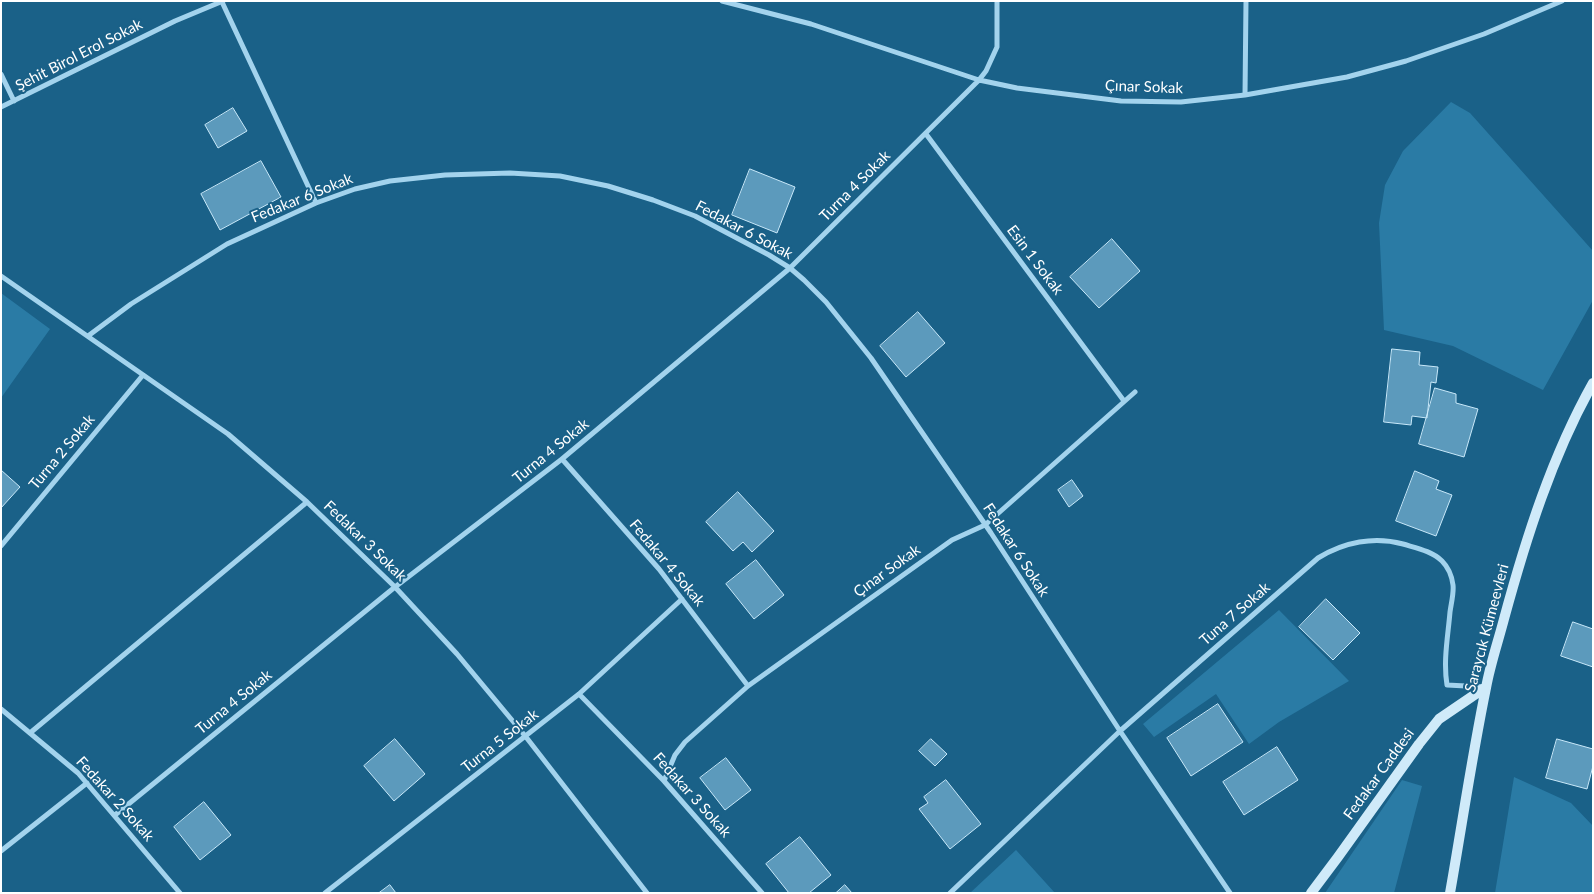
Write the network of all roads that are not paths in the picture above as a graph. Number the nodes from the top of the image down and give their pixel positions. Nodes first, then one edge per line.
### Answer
1 (222, 1) edge
2 (722, 1) edge
3 (997, 1) edge
4 (1246, 1) edge
5 (1562, 1) edge
6 (1, 74) edge
7 (979, 80) junction
8 (1245, 95) junction
9 (14, 101) junction
10 (1, 107) edge
11 (926, 134) junction
12 (316, 203) junction
13 (790, 268) junction
14 (1, 276) edge
15 (88, 336) junction
16 (143, 375) junction
17 (1593, 382) edge
18 (1135, 392) dead end
19 (1124, 401) junction
20 (562, 459) junction
21 (307, 502) junction
22 (985, 525) junction
23 (1, 546) edge
24 (395, 587) junction
25 (682, 599) junction
26 (748, 686) junction
27 (1486, 687) junction
28 (580, 694) junction
29 (1, 709) edge
30 (1120, 731) junction
31 (30, 733) junction
32 (526, 737) junction
33 (664, 781) junction
34 (87, 783) junction
35 (115, 815) junction
36 (1, 851) edge
37 (180, 893) edge
38 (325, 893) edge
39 (647, 893) edge
40 (762, 893) edge
41 (950, 893) edge
42 (1230, 893) edge
43 (1311, 893) edge
44 (1450, 893) edge

1 - 9 street, Şehit Birol Erol Sokak
1 - 12 street
2 - 7 street, Çınar Sokak
3 - 7 street, Turna 4 Sokak
4 - 8 street
5 - 8 street, Çınar Sokak
6 - 9 street
7 - 8 street, Çınar Sokak
7 - 11 street, Turna 4 Sokak
9 - 10 street, Şehit Birol Erol Sokak
11 - 13 street, Turna 4 Sokak
11 - 19 street, Esin 1 Sokak
12 - 13 street, Fedakar 6 Sokak
12 - 15 street, Fedakar 6 Sokak
13 - 20 street, Turna 4 Sokak
13 - 22 street, Fedakar 6 Sokak
14 - 15 street, Fedakar 3 Sokak
15 - 16 street, Fedakar 3 Sokak
16 - 21 street, Fedakar 3 Sokak
16 - 23 street, Turna 2 Sokak
17 - 27 main road, Saraycık Kümeevleri
18 - 19 street, Çınar Sokak
19 - 22 street, Çınar Sokak
20 - 24 street, Turna 4 Sokak
20 - 25 street, Fedakar 4 Sokak
21 - 24 street, Fedakar 3 Sokak
21 - 31 street
22 - 26 street, Çınar Sokak
22 - 30 street, Fedakar 6 Sokak
24 - 32 street, Fedakar 3 Sokak
24 - 35 street, Turna 4 Sokak
25 - 26 street, Fedakar 4 Sokak
25 - 28 street, Turna 5 Sokak
26 - 33 street, Çınar Sokak
27 - 30 street, Tuna 7 Sokak
27 - 43 main road, Fedakar Caddesi
27 - 44 main road, Saraycık Kümeevleri
28 - 32 street, Turna 5 Sokak
28 - 33 street, Fedakar 3 Sokak
29 - 31 street, Fedakar 2 Sokak
30 - 41 street, Tuna 7 Sokak
30 - 42 street, Fedakar 6 Sokak
31 - 34 street, Fedakar 2 Sokak
32 - 38 street, Turna 5 Sokak
32 - 39 street, Fedakar 3 Sokak
33 - 40 street, Fedakar 3 Sokak
34 - 35 street, Fedakar 2 Sokak
34 - 36 street
35 - 37 street, Fedakar 2 Sokak

